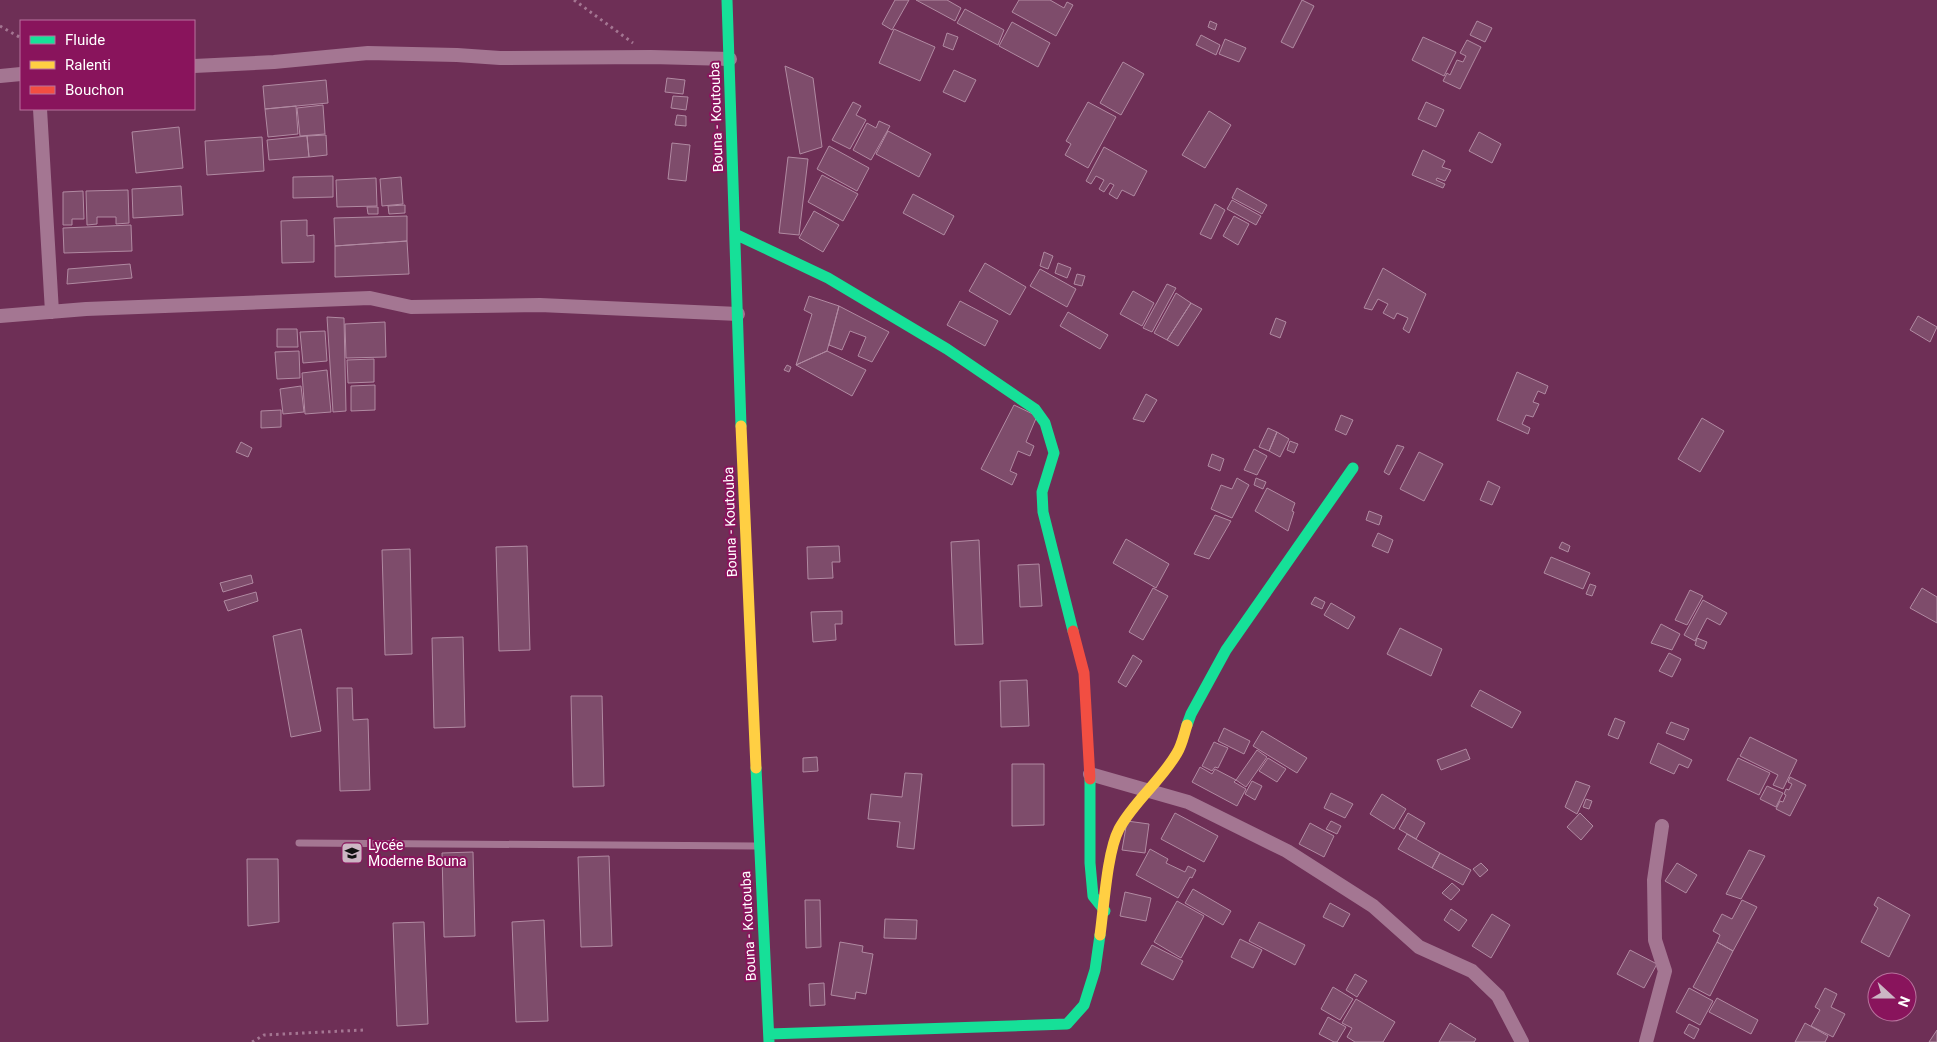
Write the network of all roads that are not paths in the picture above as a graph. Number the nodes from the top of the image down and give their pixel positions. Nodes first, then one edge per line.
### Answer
1 (727, 0) edge
2 (730, 59) junction
3 (195, 66) edge
4 (20, 74) edge
5 (0, 76) edge
6 (40, 110) edge
7 (735, 234) junction
8 (52, 312) junction
9 (738, 314) junction
10 (0, 316) edge
11 (1352, 468) dead end
12 (1090, 774) junction
13 (1149, 790) junction
14 (1662, 826) dead end
15 (299, 843) dead end
16 (759, 846) junction
17 (1105, 911) junction
18 (769, 1038) edge
19 (1522, 1042) edge
20 (1646, 1042) edge

1 - 2 street, Bouna - Koutouba
2 - 3 street
2 - 7 street, Bouna - Koutouba
4 - 5 street
6 - 8 street
7 - 9 street, Bouna - Koutouba
7 - 12 street
8 - 9 street
8 - 10 street
9 - 16 street, Bouna - Koutouba
11 - 13 street
12 - 13 street
12 - 17 street
13 - 17 street
13 - 19 street
14 - 20 street
15 - 16 lane
16 - 18 street, Bouna - Koutouba
17 - 18 street

